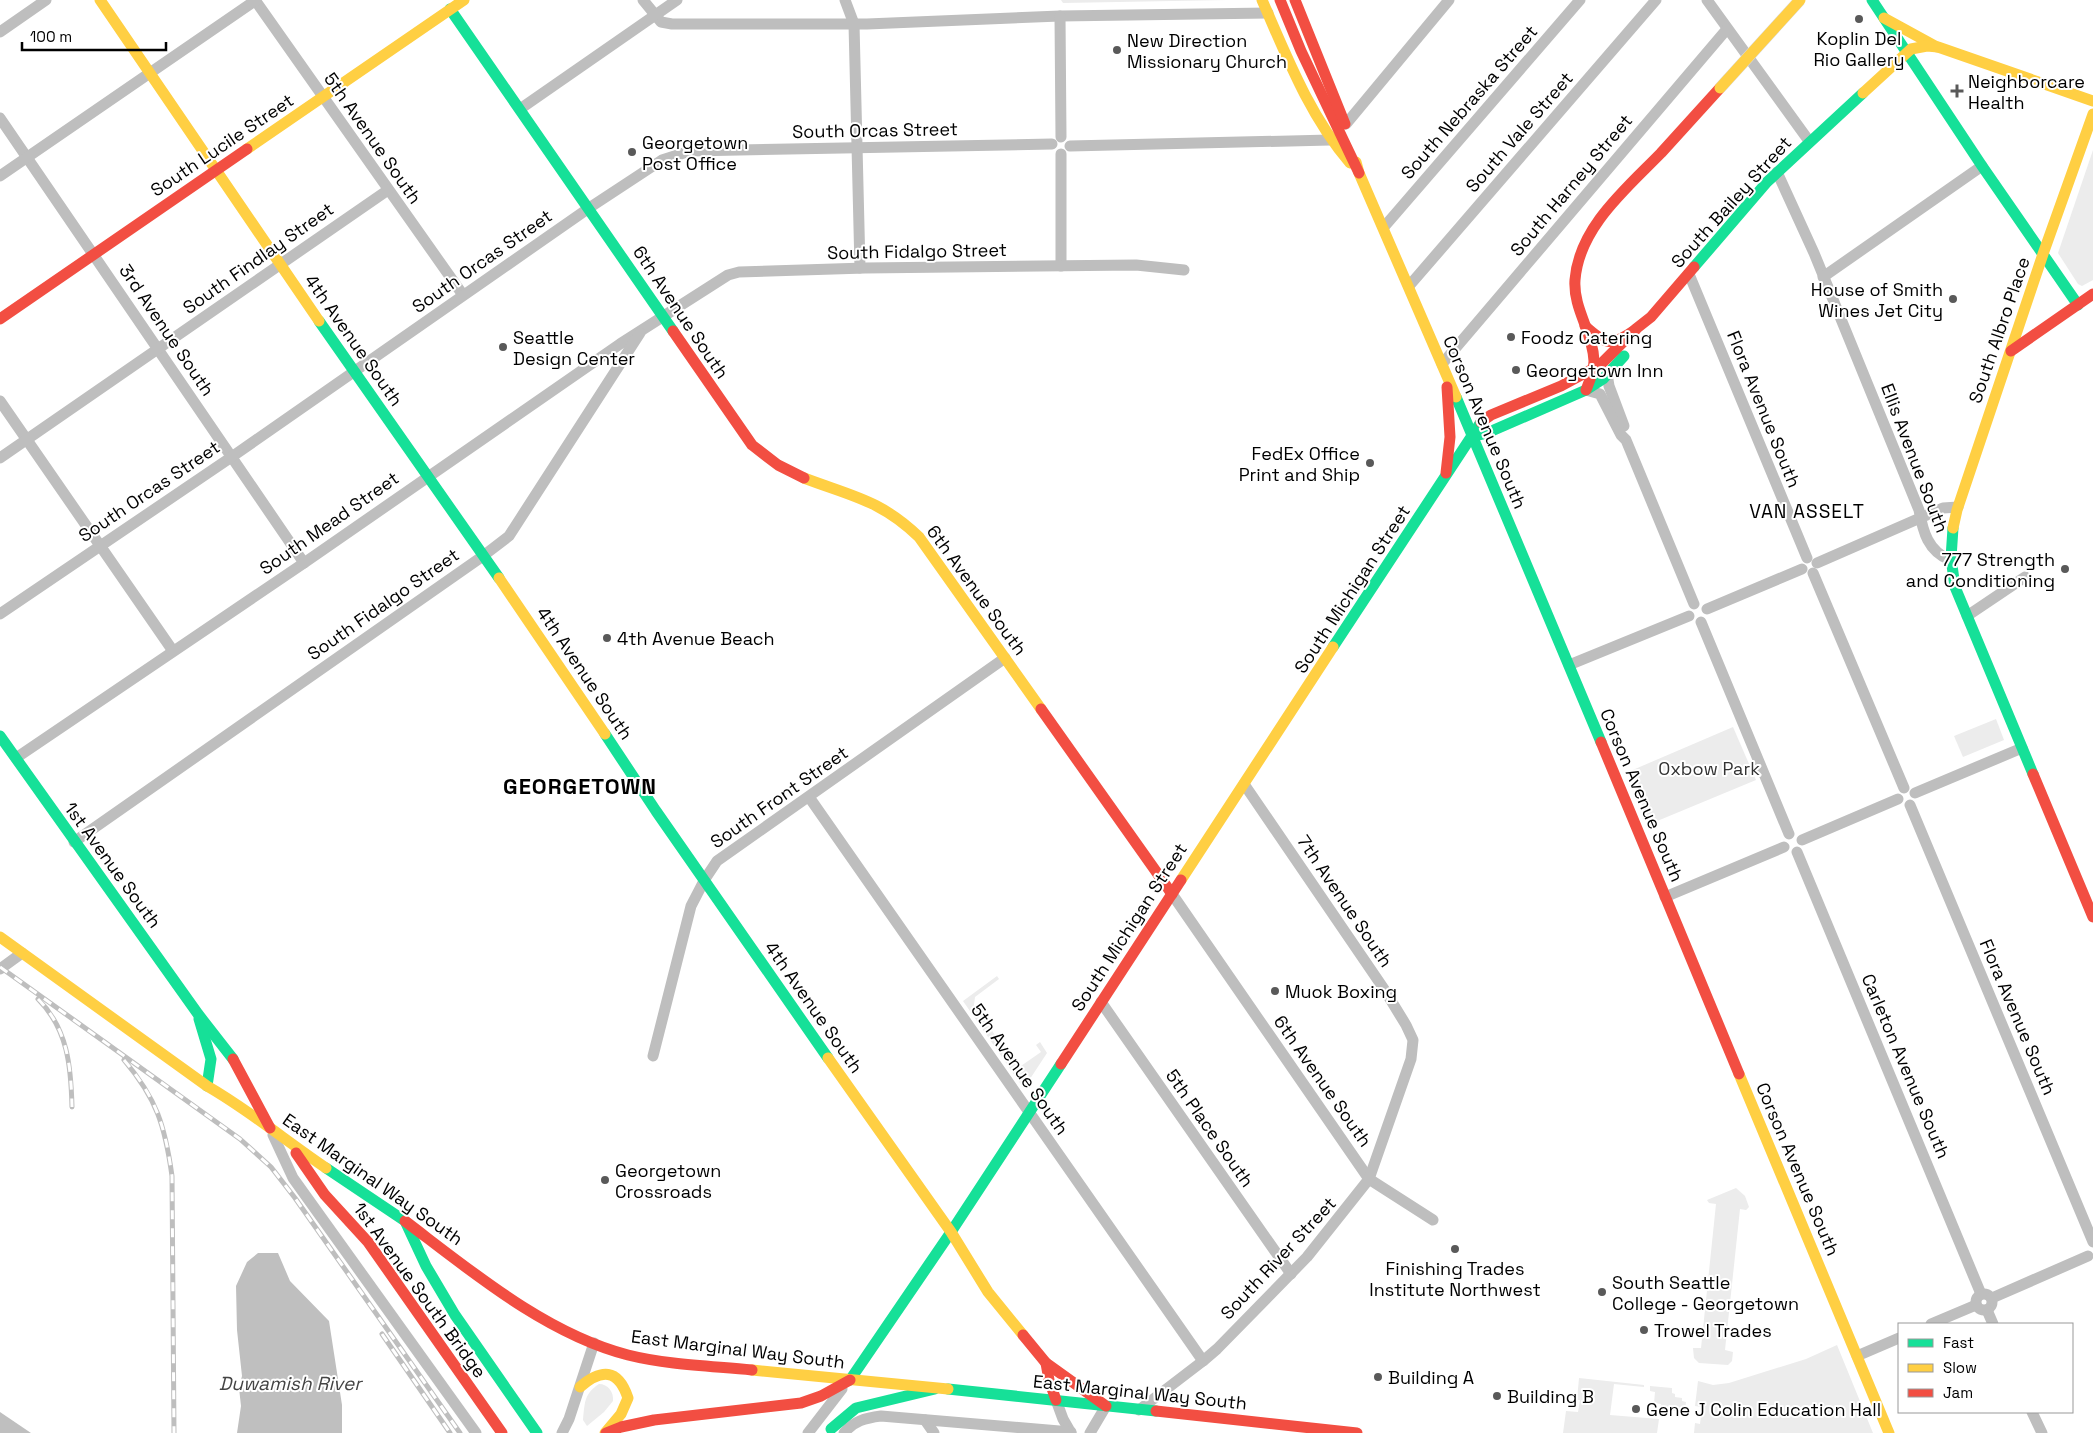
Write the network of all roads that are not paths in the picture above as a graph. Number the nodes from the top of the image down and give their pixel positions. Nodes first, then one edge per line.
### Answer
1 (46, 0) edge
2 (100, 0) edge
3 (256, 0) edge
4 (464, 0) edge
5 (643, 0) edge
6 (676, 0) edge
7 (845, 0) edge
8 (1262, 0) edge
9 (1280, 0) edge
10 (1295, 0) edge
11 (1449, 0) edge
12 (1580, 0) edge
13 (1656, 0) edge
14 (1707, 0) edge
15 (1800, 0) edge
16 (447, 5) edge
17 (1877, 7) edge
18 (1268, 13) junction
19 (654, 16) junction
20 (1060, 16) junction
21 (854, 24) junction
22 (1727, 29) junction
23 (0, 32) edge
24 (1938, 47) junction
25 (1907, 53) junction
26 (150, 74) junction
27 (1922, 76) junction
28 (324, 98) junction
29 (2093, 101) edge
30 (520, 109) junction
31 (2093, 114) edge
32 (0, 118) edge
33 (1346, 124) junction
34 (1330, 140) junction
35 (1057, 141) junction
36 (1809, 141) junction
37 (1070, 146) junction
38 (858, 149) junction
39 (1061, 154) junction
40 (27, 158) junction
41 (1982, 166) junction
42 (216, 171) junction
43 (1358, 172) junction
44 (1777, 172) junction
45 (0, 176) edge
46 (388, 190) junction
47 (589, 208) junction
48 (1384, 227) junction
49 (94, 254) junction
50 (2043, 254) junction
51 (279, 264) junction
52 (1062, 266) junction
53 (860, 268) junction
54 (1184, 270) dead end
55 (1689, 274) junction
56 (1824, 277) junction
57 (1409, 286) junction
58 (2093, 294) edge
59 (463, 296) junction
60 (2078, 305) junction
61 (662, 316) junction
62 (1651, 317) junction
63 (0, 319) edge
64 (1584, 325) junction
65 (643, 328) junction
66 (1635, 330) junction
67 (158, 348) junction
68 (2012, 351) junction
69 (1444, 369) junction
70 (1594, 369) junction
71 (354, 371) junction
72 (1607, 374) junction
73 (1586, 390) junction
74 (0, 401) edge
75 (1473, 436) junction
76 (27, 440) junction
77 (1626, 440) junction
78 (233, 456) junction
79 (0, 458) edge
80 (427, 476) junction
81 (1446, 478) junction
82 (1958, 507) junction
83 (1920, 519) junction
84 (101, 546) junction
85 (483, 556) junction
86 (1950, 560) junction
87 (304, 562) junction
88 (1812, 565) junction
89 (2025, 577) dead end
90 (1694, 604) junction
91 (1707, 609) junction
92 (0, 614) edge
93 (1689, 616) junction
94 (1968, 616) junction
95 (1701, 622) junction
96 (174, 651) junction
97 (1005, 658) junction
98 (1569, 665) junction
99 (0, 736) edge
100 (4, 748) edge
101 (2022, 748) junction
102 (16, 758) junction
103 (1244, 784) junction
104 (1909, 790) junction
105 (809, 797) junction
106 (1898, 799) junction
107 (1910, 804) junction
108 (1790, 834) junction
109 (1802, 840) junction
110 (74, 842) junction
111 (1784, 848) junction
112 (1797, 852) junction
113 (704, 879) junction
114 (1172, 894) junction
115 (1665, 897) junction
116 (2093, 918) edge
117 (0, 938) edge
118 (22, 953) junction
119 (0, 969) edge
120 (1101, 1002) junction
121 (198, 1014) junction
122 (1413, 1040) joint
123 (653, 1056) dead end
124 (207, 1086) junction
125 (1028, 1112) junction
126 (270, 1128) junction
127 (290, 1144) junction
128 (1369, 1179) junction
129 (1432, 1220) dead end
130 (405, 1221) junction
131 (951, 1232) junction
132 (2092, 1251) edge
133 (1291, 1274) junction
134 (1984, 1302) junction
135 (1933, 1323) edge
136 (1994, 1323) edge
137 (1898, 1338) edge
138 (594, 1343) junction
139 (1857, 1356) junction
140 (1203, 1362) junction
141 (1046, 1363) junction
142 (850, 1380) junction
143 (580, 1387) junction
144 (935, 1389) junction
145 (1056, 1400) junction
146 (1106, 1406) junction
147 (1139, 1410) junction
148 (2032, 1413) edge
149 (925, 1420) junction
150 (830, 1431) edge
151 (502, 1432) edge
152 (476, 1433) edge
153 (537, 1433) edge
154 (562, 1433) edge
155 (606, 1433) edge
156 (808, 1433) edge
157 (844, 1433) edge
158 (934, 1433) edge
159 (1071, 1433) edge
160 (1090, 1433) edge
161 (1357, 1433) edge
162 (1889, 1433) edge
163 (2042, 1433) edge

1 - 23 street
2 - 26 main road, 4th Avenue South
3 - 26 street
3 - 28 street, 5th Avenue South
4 - 16 main road, South Lucile Street
5 - 19 street
6 - 19 street
7 - 21 street
8 - 18 main road, Corson Avenue South
9 - 43 main road
10 - 33 main road, Corson Avenue South
11 - 33 street
12 - 48 street, South Nebraska Street
13 - 57 street, South Vale Street
14 - 22 street
15 - 64 main road, bridge
16 - 28 main road, South Lucile Street
16 - 30 main road, 6th Avenue South
17 - 24 main road
17 - 25 main road
18 - 20 street
18 - 34 main road, Corson Avenue South
19 - 21 street
19 - 30 street
20 - 21 street
20 - 35 street
21 - 38 street
22 - 36 street
22 - 69 street, South Harney Street
24 - 25 main road
24 - 27 main road
24 - 29 main road
25 - 27 main road
25 - 36 main road, South Bailey Street
26 - 40 street
26 - 42 main road, 4th Avenue South
27 - 41 main road
28 - 42 main road, South Lucile Street
28 - 46 street, 5th Avenue South
30 - 47 main road, 6th Avenue South
31 - 50 main road, South Albro Place
32 - 40 street, 3rd Avenue South
33 - 43 main road, Corson Avenue South
34 - 37 street
34 - 43 main road, Corson Avenue South
35 - 37 street
35 - 38 street, South Orcas Street
35 - 39 street
36 - 44 main road, South Bailey Street
37 - 39 street
38 - 47 street, South Orcas Street
38 - 53 street
39 - 52 street
40 - 45 street
40 - 49 street, 3rd Avenue South
41 - 50 main road
41 - 56 street
42 - 49 main road, South Lucile Street
42 - 51 main road, 4th Avenue South
43 - 48 main road, Corson Avenue South
44 - 55 main road, South Bailey Street
44 - 56 street, Ellis Avenue South
46 - 51 street, South Findlay Street
46 - 59 street, 5th Avenue South
47 - 59 street, South Orcas Street
47 - 61 main road, 6th Avenue South
48 - 57 main road, Corson Avenue South
49 - 63 main road, South Lucile Street
49 - 67 street, 3rd Avenue South
50 - 60 main road
50 - 68 main road, South Albro Place
51 - 67 street, South Findlay Street
51 - 71 main road, 4th Avenue South
52 - 53 street, South Fidalgo Street
52 - 54 street, South Fidalgo Street
53 - 61 street, South Fidalgo Street
55 - 62 main road, South Bailey Street
55 - 88 street, Flora Avenue South
56 - 83 street, Ellis Avenue South
57 - 69 main road, Corson Avenue South
58 - 60 main road
59 - 71 street, South Orcas Street
60 - 68 main road
61 - 65 street, South Mead Street
61 - 97 main road, 6th Avenue South
62 - 66 main road, South Bailey Street
62 - 72 main road, South Bailey Street
64 - 66 main road
64 - 70 main road
65 - 80 street, South Mead Street
65 - 85 street, South Fidalgo Street
66 - 70 main road, South Bailey Street
67 - 76 street, South Findlay Street
67 - 78 street, 3rd Avenue South
68 - 82 main road, South Albro Place
69 - 75 main road, Corson Avenue South
69 - 81 main road
70 - 73 main road
70 - 75 main road, South Bailey Street
71 - 78 street, South Orcas Street
71 - 80 main road, 4th Avenue South
72 - 73 main road, South Bailey Street
72 - 77 street
73 - 75 main road, South Bailey Street
73 - 77 street
74 - 76 street
75 - 81 main road, South Michigan Street
75 - 98 main road, Corson Avenue South
76 - 79 street, South Findlay Street
76 - 84 street
77 - 90 street
78 - 84 street, South Orcas Street
78 - 87 street, 3rd Avenue South
80 - 85 main road, 4th Avenue South
80 - 87 street, South Mead Street
81 - 103 main road, South Michigan Street
82 - 83 street
82 - 86 main road, South Albro Place
83 - 86 street, Ellis Avenue South
83 - 88 street
84 - 92 street, South Orcas Street
84 - 96 street
85 - 110 street, South Fidalgo Street
85 - 113 main road, 4th Avenue South
86 - 94 main road
87 - 96 street, South Mead Street
88 - 91 street
88 - 104 street, Flora Avenue South
89 - 94 street
90 - 91 street
90 - 93 street
91 - 95 street
93 - 95 street
93 - 98 street
94 - 101 main road
95 - 108 street
96 - 102 street, South Mead Street
97 - 105 street, South Front Street
97 - 114 main road, 6th Avenue South
98 - 115 main road, Corson Avenue South
99 - 100 main road, 1st Avenue South
100 - 102 main road, 1st Avenue South
101 - 104 street
101 - 116 main road
102 - 110 main road, 1st Avenue South
103 - 114 main road, South Michigan Street
103 - 122 street, 7th Avenue South
104 - 106 street
104 - 107 street
105 - 113 street, South Front Street
105 - 125 street, 5th Avenue South
106 - 107 street
106 - 109 street
107 - 132 street, Flora Avenue South
108 - 109 street
108 - 111 street
109 - 112 street
110 - 121 main road, 1st Avenue South
111 - 112 street
111 - 115 street
112 - 134 street, Carleton Avenue South
113 - 123 street, South Front Street
113 - 131 main road, 4th Avenue South
114 - 120 main road, South Michigan Street
114 - 128 street, 6th Avenue South
115 - 139 main road, Corson Avenue South
117 - 118 main road, East Marginal Way South
118 - 119 street
118 - 124 main road, East Marginal Way South
120 - 125 main road, South Michigan Street
120 - 133 street, 5th Place South
121 - 124 main road, 1st Avenue South
121 - 126 main road, 1st Avenue South
122 - 128 street, South River Street
124 - 126 main road, East Marginal Way South
125 - 131 main road, South Michigan Street
125 - 140 street, 5th Avenue South
126 - 127 main road, East Marginal Way South
126 - 152 street, 1st Avenue South
127 - 130 main road, East Marginal Way South
127 - 151 main road, 1st Avenue South Bridge
128 - 129 street, 6th Avenue South
128 - 133 street, South River Street
130 - 138 main road, East Marginal Way South
130 - 153 main road, 1st Avenue South Bridge
131 - 141 main road, 4th Avenue South
131 - 142 main road, South Michigan Street
132 - 134 street
133 - 140 street, South River Street
134 - 135 street
134 - 136 street, Carleton Avenue South
137 - 139 street
138 - 142 main road, East Marginal Way South
138 - 143 street
139 - 162 main road, Corson Avenue South
140 - 147 street, South River Street
141 - 145 main road, 4th Avenue South
141 - 146 main road, 4th Avenue South
142 - 144 main road, East Marginal Way South
142 - 150 main road
142 - 155 main road
142 - 156 street, South Michigan Street
143 - 154 street
143 - 155 main road
144 - 145 main road, East Marginal Way South
144 - 150 main road
145 - 146 main road, East Marginal Way South
145 - 159 street, 4th Avenue South
146 - 147 main road, East Marginal Way South
146 - 160 street
147 - 161 main road, East Marginal Way South
148 - 163 street
149 - 157 street
149 - 158 street
149 - 159 street

